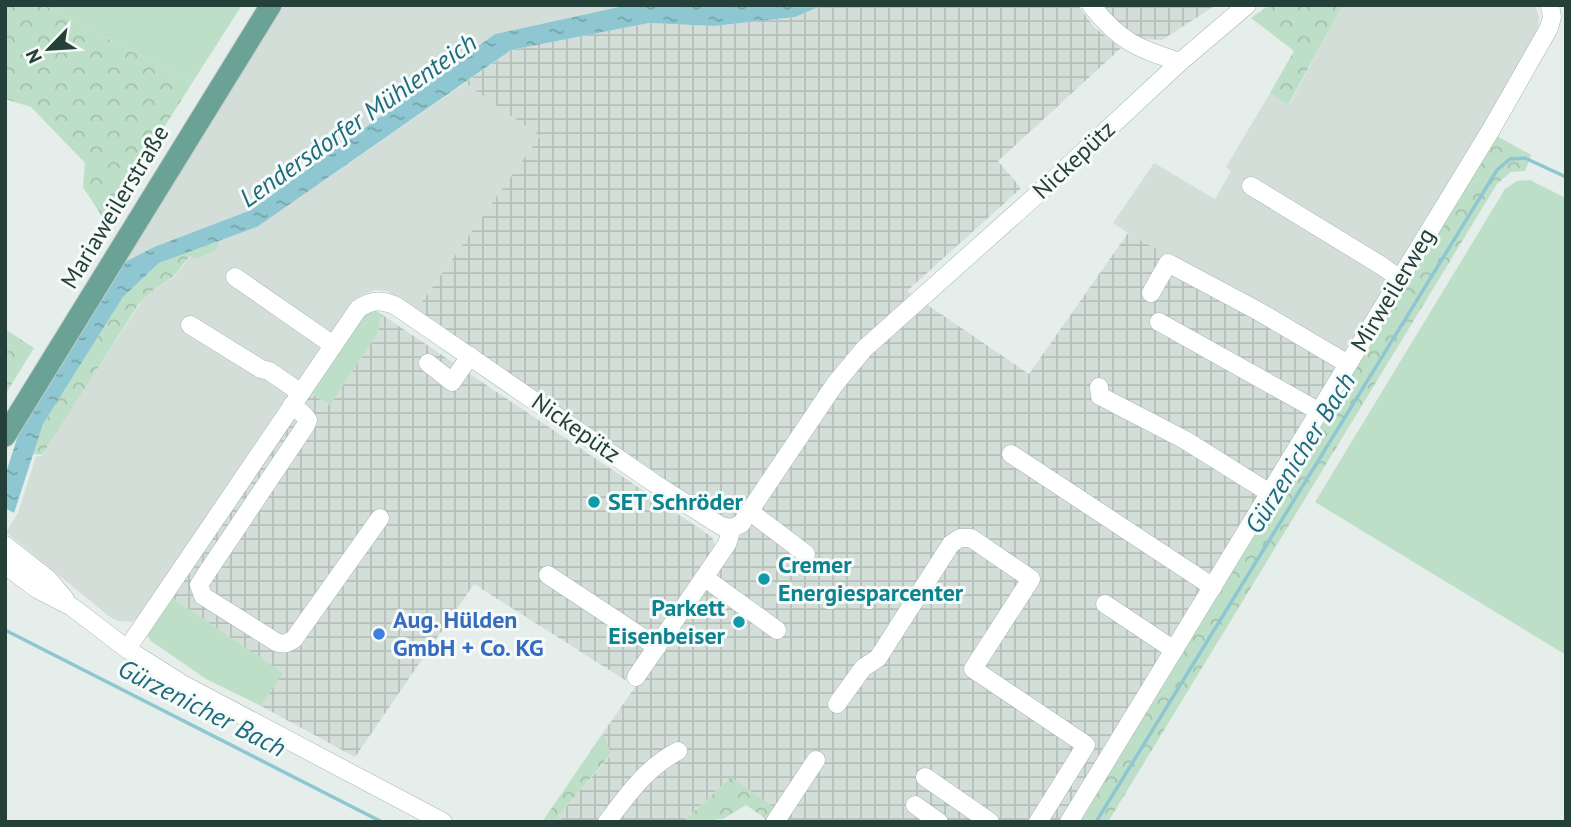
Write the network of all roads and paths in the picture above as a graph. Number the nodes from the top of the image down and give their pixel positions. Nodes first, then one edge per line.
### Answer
1 (271, 5) edge
2 (1091, 5) edge
3 (1247, 5) edge
4 (1550, 5) edge
5 (1180, 62) junction
6 (1251, 186) dead end
7 (235, 277) dead end
8 (1400, 279) junction
9 (1151, 293) dead end
10 (1159, 322) dead end
11 (190, 325) dead end
12 (333, 345) junction
13 (470, 356) junction
14 (428, 363) dead end
15 (1348, 365) junction
16 (1099, 387) dead end
17 (297, 399) junction
18 (1320, 412) junction
19 (5, 436) edge
20 (1011, 454) dead end
21 (1270, 493) junction
22 (750, 511) junction
23 (380, 518) dead end
24 (732, 528) junction
25 (5, 545) edge
26 (806, 554) dead end
27 (189, 557) junction
28 (5, 565) edge
29 (208, 571) junction
30 (548, 575) dead end
31 (705, 578) junction
32 (1213, 587) junction
33 (1105, 604) dead end
34 (72, 607) junction
35 (777, 630) dead end
36 (657, 647) junction
37 (127, 649) junction
38 (1174, 650) junction
39 (636, 677) dead end
40 (837, 704) dead end
41 (678, 751) dead end
42 (816, 760) dead end
43 (925, 777) dead end
44 (915, 805) dead end
45 (443, 822) edge
46 (607, 822) edge
47 (775, 822) edge
48 (939, 822) edge
49 (990, 822) edge
50 (1038, 822) edge
51 (1069, 822) edge

1 - 19 main road, Mariaweilerstraße
2 - 5 street
3 - 5 street, Nickepütz
4 - 8 street, Mirweilerweg
5 - 22 street, Nickepütz
6 - 8 street
7 - 12 street
8 - 15 street, Mirweilerweg
9 - 15 street
10 - 18 street
11 - 17 street
12 - 13 street, Nickepütz
12 - 17 street, Nickepütz
13 - 14 street
13 - 24 street, Nickepütz
15 - 18 street, Mirweilerweg
16 - 21 street
17 - 27 street, Nickepütz
17 - 29 street
18 - 21 street, Mirweilerweg
20 - 32 street
21 - 32 street, Mirweilerweg
22 - 24 street, Nickepütz
22 - 26 street
23 - 29 street
24 - 31 street
25 - 34 street
27 - 29 street
27 - 37 street, Nickepütz
28 - 34 street
30 - 36 street
31 - 35 street
31 - 36 street
32 - 38 street, Mirweilerweg
33 - 38 street
34 - 37 street
36 - 39 street
37 - 45 street
38 - 51 street, Mirweilerweg
40 - 50 street
41 - 46 street
42 - 47 street
43 - 49 street
44 - 48 street

